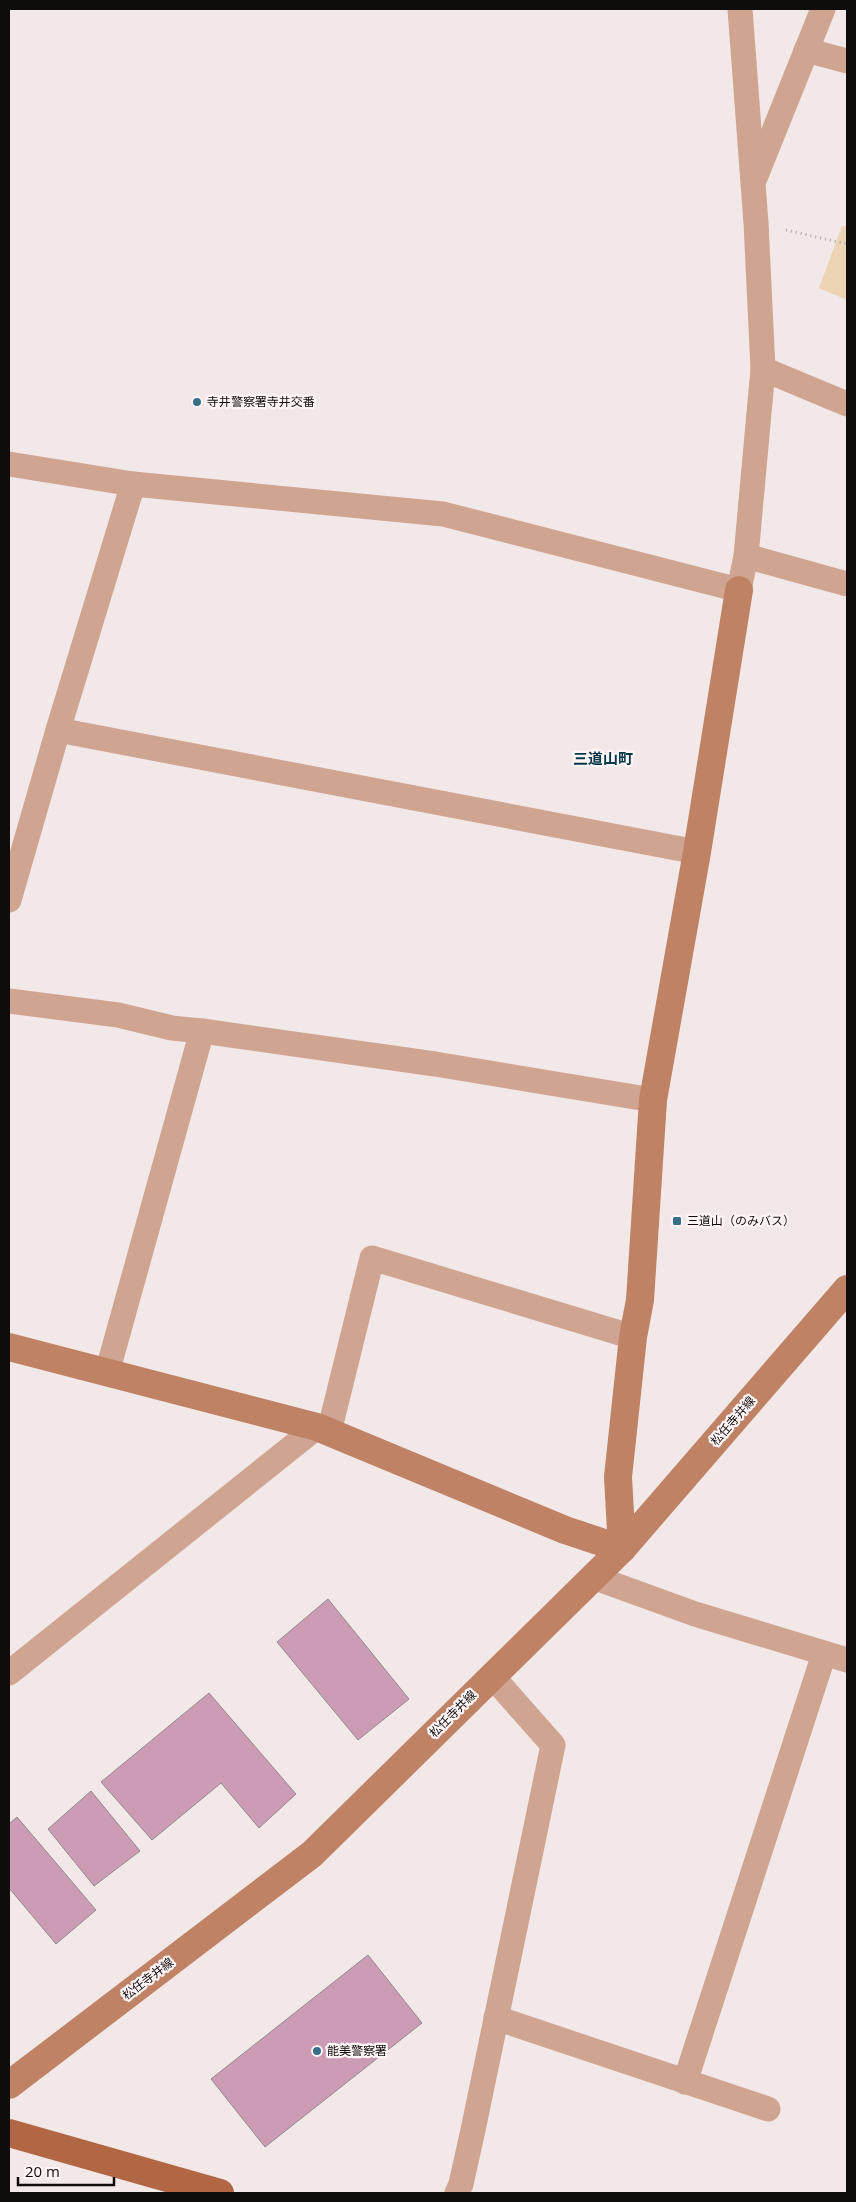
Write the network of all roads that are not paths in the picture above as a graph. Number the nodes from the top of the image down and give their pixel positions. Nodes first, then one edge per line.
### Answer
1 (740, 9) edge
2 (823, 9) edge
3 (806, 50) junction
4 (847, 61) edge
5 (753, 184) junction
6 (763, 369) junction
7 (847, 404) edge
8 (9, 464) edge
9 (133, 484) junction
10 (746, 556) junction
11 (847, 584) edge
12 (739, 590) junction
13 (58, 730) junction
14 (697, 852) junction
15 (9, 900) edge
16 (9, 1000) edge
17 (202, 1031) junction
18 (654, 1100) junction
19 (847, 1289) edge
20 (633, 1337) junction
21 (9, 1347) edge
22 (107, 1373) junction
23 (323, 1429) junction
24 (622, 1549) junction
25 (593, 1578) junction
26 (836, 1657) edge
27 (9, 1673) edge
28 (492, 1676) junction
29 (496, 2018) junction
30 (686, 2082) junction
31 (9, 2085) edge
32 (768, 2109) dead end
33 (9, 2133) edge
34 (220, 2193) edge
35 (457, 2193) edge

1 - 5 street
2 - 3 street
3 - 4 street
3 - 5 street
5 - 6 street
6 - 7 street
6 - 10 street
8 - 9 street
9 - 12 street
9 - 13 street
10 - 11 street
10 - 12 street
12 - 14 street
13 - 14 street
13 - 15 street
14 - 18 street
16 - 17 street
17 - 18 street
17 - 22 street
18 - 20 street
19 - 24 street, 松任寺井線
20 - 23 street
20 - 24 street
21 - 22 street
22 - 23 street
23 - 24 street
23 - 27 street
24 - 25 street, 松任寺井線
25 - 26 street
25 - 28 street, 松任寺井線
26 - 30 street
28 - 29 street
28 - 31 street, 松任寺井線
29 - 30 street
29 - 35 street
30 - 32 street
33 - 34 main road

